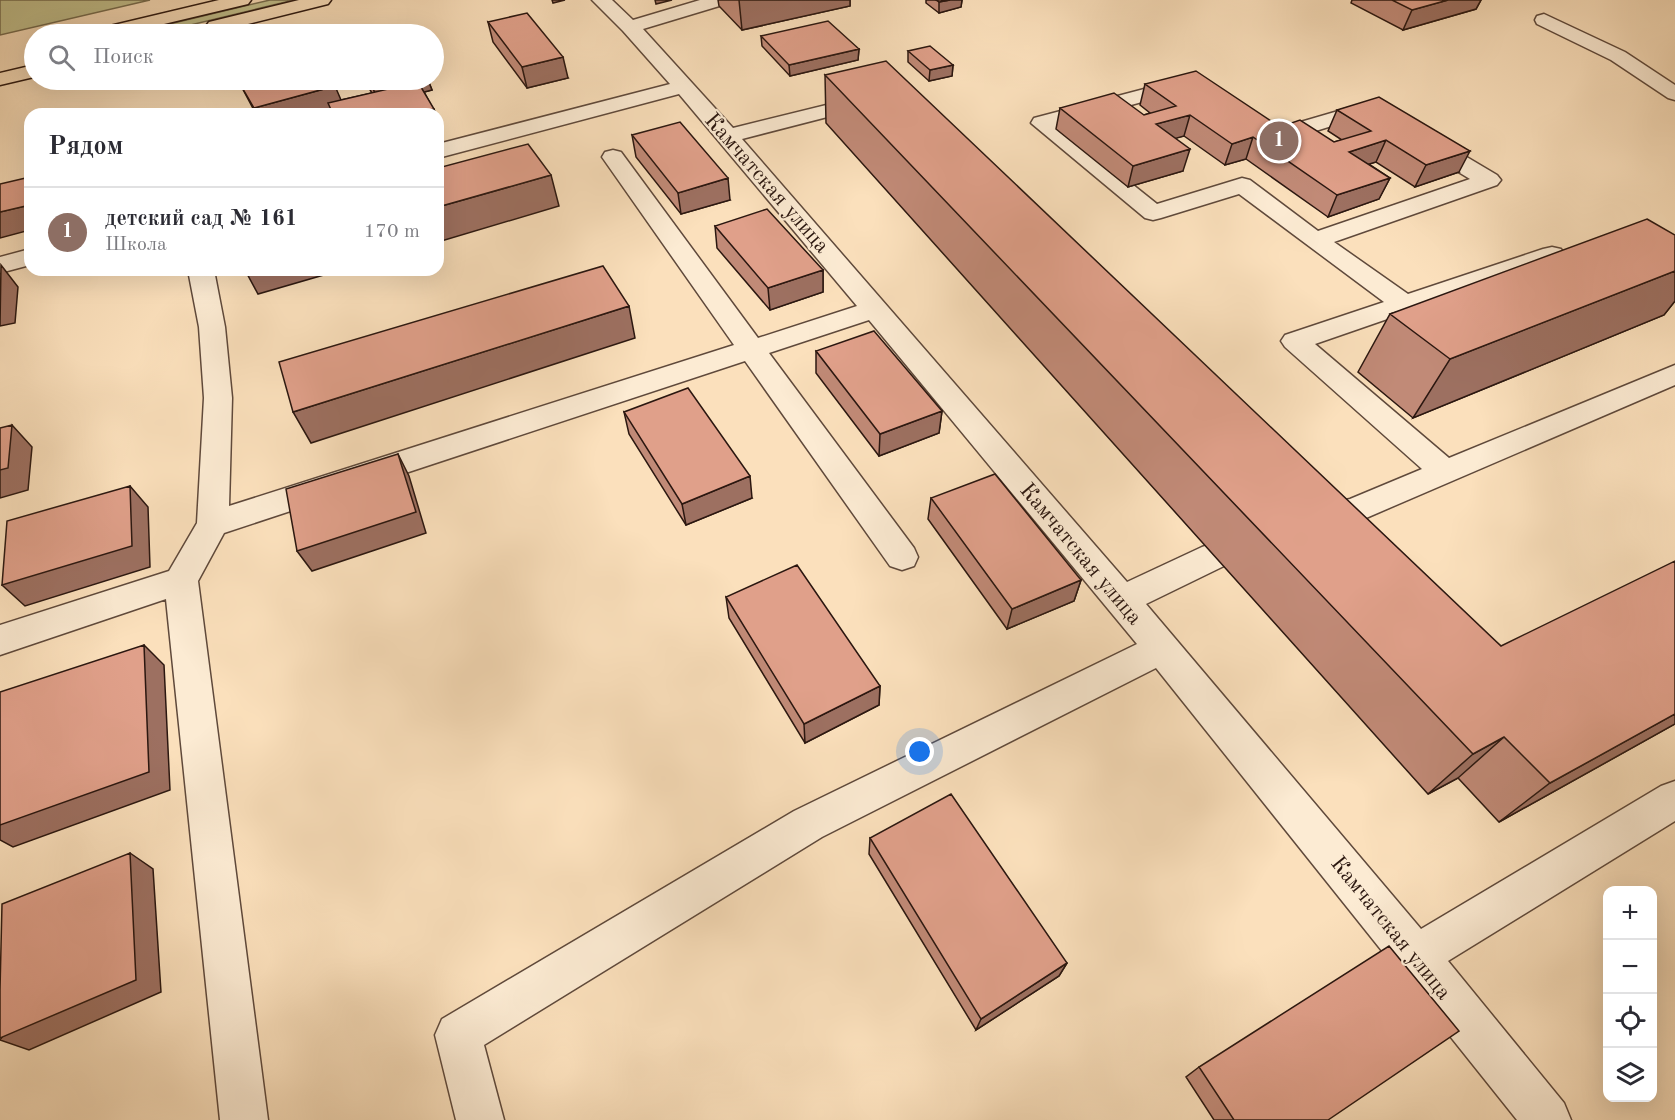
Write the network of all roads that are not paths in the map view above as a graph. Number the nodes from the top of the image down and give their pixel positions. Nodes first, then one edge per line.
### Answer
1 (242, 0) edge
2 (322, 0) edge
3 (601, 0) edge
4 (720, 0) edge
5 (1544, 20) dead end
6 (142, 24) edge
7 (225, 24) edge
8 (630, 27) junction
9 (24, 73) edge
10 (0, 79) edge
11 (685, 86) junction
12 (1205, 87) edge
13 (1675, 94) edge
14 (886, 96) edge
15 (1250, 117) edge
16 (728, 136) junction
17 (444, 149) edge
18 (613, 157) dead end
19 (1315, 240) junction
20 (1552, 254) edge
21 (24, 259) edge
22 (0, 265) edge
23 (202, 276) edge
24 (1405, 304) junction
25 (875, 309) junction
26 (752, 350) junction
27 (1675, 374) edge
28 (1446, 472) junction
29 (1329, 486) edge
30 (1364, 518) junction
31 (1292, 522) edge
32 (213, 524) junction
33 (1214, 556) dead end
34 (902, 557) dead end
35 (181, 581) junction
36 (1122, 600) junction
37 (0, 640) edge
38 (1162, 648) junction
39 (1675, 799) edge
40 (1416, 956) junction
41 (243, 1120) edge
42 (480, 1120) edge
43 (1547, 1120) edge

1 - 6 main road
2 - 7 main road
3 - 8 street, Камчатская улица
4 - 8 street
5 - 13 street
8 - 11 street, Камчатская улица
9 - 10 main road
11 - 16 street, Камчатская улица
11 - 17 street
12 - 19 street
14 - 16 street
15 - 19 street
16 - 25 street, Камчатская улица
18 - 26 street
19 - 24 street
20 - 24 street
21 - 22 street
23 - 32 street
24 - 28 street
25 - 26 street
25 - 36 street, Камчатская улица
26 - 32 street
26 - 34 street
27 - 28 street
28 - 30 street
29 - 30 street
30 - 31 street
32 - 35 street
33 - 36 street
35 - 37 street
35 - 41 street
36 - 38 street, Камчатская улица
38 - 40 street, Камчатская улица
38 - 42 street
39 - 40 street
40 - 43 street, Камчатская улица

